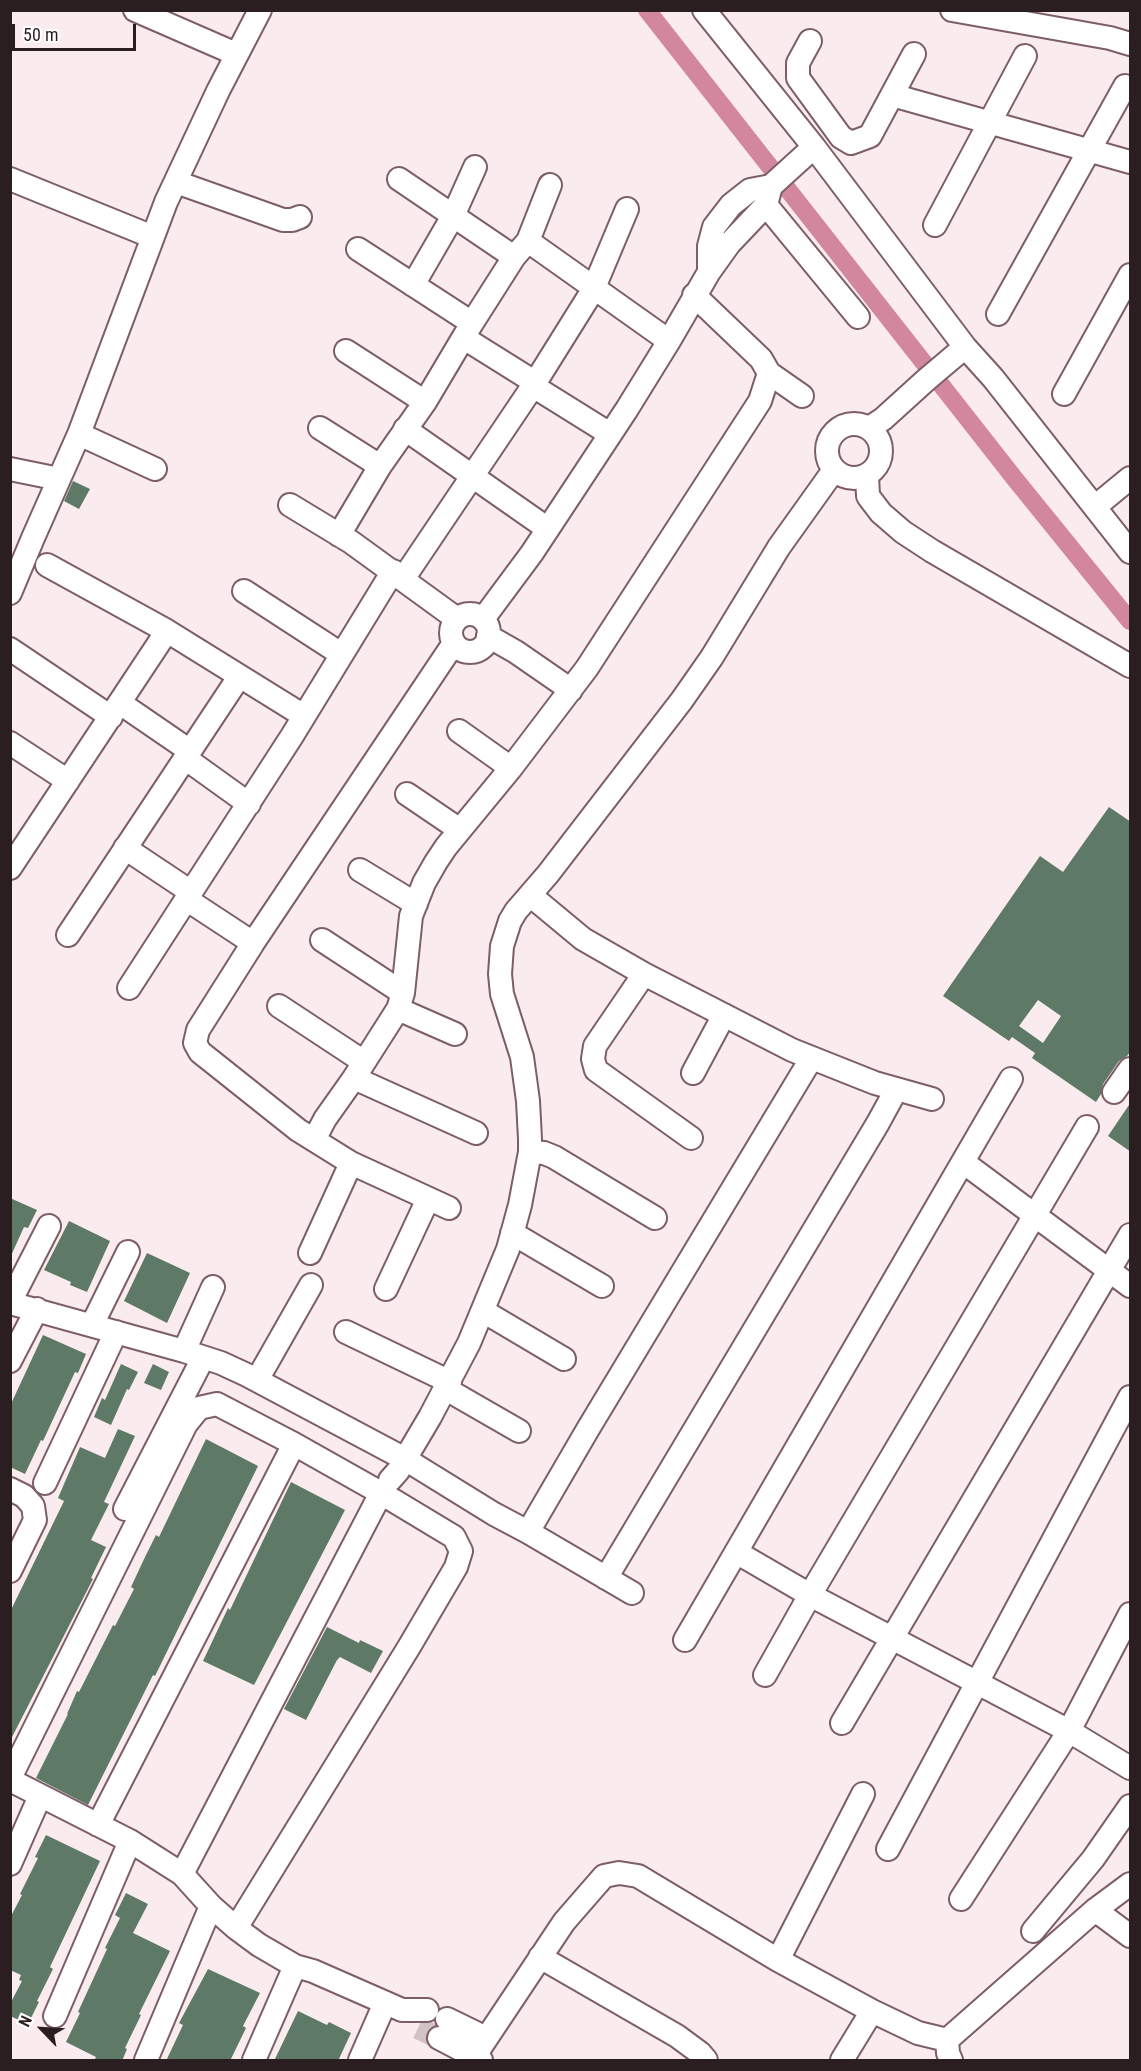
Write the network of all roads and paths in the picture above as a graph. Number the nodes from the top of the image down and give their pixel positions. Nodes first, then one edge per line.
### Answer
1 (135, 10) edge
2 (260, 10) edge
3 (704, 10) edge
4 (951, 10) edge
5 (810, 41) dead end
6 (1131, 44) edge
7 (236, 54) junction
8 (914, 54) dead end
9 (1024, 56) dead end
10 (1125, 86) dead end
11 (892, 95) junction
12 (991, 123) junction
13 (814, 147) junction
14 (1089, 150) junction
15 (1131, 162) edge
16 (475, 167) dead end
17 (399, 178) dead end
18 (10, 179) edge
19 (176, 182) junction
20 (550, 184) dead end
21 (775, 185) junction
22 (627, 209) dead end
23 (453, 216) junction
24 (300, 217) dead end
25 (934, 225) dead end
26 (153, 237) junction
27 (358, 249) dead end
28 (521, 249) junction
29 (1131, 275) edge
30 (413, 285) junction
31 (593, 290) junction
32 (694, 295) junction
33 (998, 314) dead end
34 (858, 317) dead end
35 (468, 331) junction
36 (669, 341) junction
37 (346, 351) dead end
38 (959, 352) junction
39 (769, 373) junction
40 (534, 385) junction
41 (1064, 394) dead end
42 (802, 396) dead end
43 (425, 402) junction
44 (320, 428) dead end
45 (869, 428) junction
46 (405, 429) junction
47 (79, 434) junction
48 (610, 434) junction
49 (380, 466) junction
50 (10, 469) edge
51 (155, 469) dead end
52 (834, 470) junction
53 (867, 475) junction
54 (473, 476) junction
55 (1131, 477) edge
56 (59, 479) junction
57 (290, 505) dead end
58 (1096, 506) junction
59 (1122, 524) edge
60 (548, 529) junction
61 (339, 535) junction
62 (1131, 552) edge
63 (47, 565) dead end
64 (398, 575) junction
65 (244, 591) dead end
66 (10, 593) edge
67 (457, 619) junction
68 (486, 628) junction
69 (167, 631) junction
70 (454, 643) junction
71 (10, 649) edge
72 (341, 654) junction
73 (1131, 666) edge
74 (239, 677) junction
75 (571, 690) junction
76 (115, 710) junction
77 (304, 716) junction
78 (459, 730) dead end
79 (10, 743) edge
80 (188, 754) junction
81 (511, 768) junction
82 (68, 781) junction
83 (407, 794) dead end
84 (249, 804) junction
85 (460, 830) junction
86 (125, 848) junction
87 (14, 853) edge
88 (360, 870) dead end
89 (530, 895) junction
90 (189, 896) junction
91 (416, 904) junction
92 (68, 935) dead end
93 (322, 940) dead end
94 (253, 943) junction
95 (644, 974) junction
96 (129, 988) dead end
97 (401, 1001) junction
98 (279, 1006) dead end
99 (724, 1015) junction
100 (455, 1034) dead end
101 (811, 1059) junction
102 (1131, 1069) edge
103 (359, 1070) junction
104 (693, 1073) dead end
105 (1011, 1078) dead end
106 (896, 1090) junction
107 (1114, 1092) dead end
108 (932, 1099) dead end
109 (1087, 1127) dead end
110 (476, 1133) dead end
111 (691, 1138) dead end
112 (314, 1140) junction
113 (530, 1152) junction
114 (963, 1162) junction
115 (351, 1163) junction
116 (428, 1199) junction
117 (449, 1208) dead end
118 (1033, 1215) junction
119 (655, 1218) dead end
120 (49, 1226) dead end
121 (512, 1233) junction
122 (1131, 1235) edge
123 (128, 1252) dead end
124 (310, 1253) dead end
125 (1109, 1270) junction
126 (310, 1285) dead end
127 (602, 1286) dead end
128 (1131, 1286) edge
129 (213, 1287) dead end
130 (386, 1289) dead end
131 (10, 1302) edge
132 (37, 1309) junction
133 (483, 1311) junction
134 (92, 1325) junction
135 (116, 1332) junction
136 (346, 1332) dead end
137 (193, 1354) junction
138 (564, 1359) dead end
139 (10, 1361) edge
140 (257, 1380) junction
141 (448, 1386) junction
142 (1131, 1397) edge
143 (519, 1431) dead end
144 (294, 1444) junction
145 (405, 1459) junction
146 (45, 1483) dead end
147 (386, 1486) junction
148 (10, 1489) edge
149 (125, 1509) dead end
150 (528, 1532) junction
151 (736, 1552) junction
152 (10, 1571) edge
153 (606, 1578) junction
154 (632, 1593) dead end
155 (810, 1595) junction
156 (1131, 1614) edge
157 (892, 1638) junction
158 (685, 1640) dead end
159 (765, 1675) dead end
160 (976, 1682) junction
161 (842, 1723) dead end
162 (1069, 1731) junction
163 (1131, 1768) edge
164 (10, 1779) edge
165 (863, 1794) dead end
166 (40, 1796) junction
167 (1131, 1806) edge
168 (98, 1825) junction
169 (130, 1841) junction
170 (888, 1849) dead end
171 (10, 1864) edge
172 (182, 1874) junction
173 (1131, 1884) edge
174 (961, 1899) dead end
175 (211, 1906) junction
176 (1095, 1910) junction
177 (236, 1928) junction
178 (1033, 1931) dead end
179 (1131, 1936) edge
180 (540, 1957) junction
181 (778, 1960) junction
182 (295, 1966) junction
183 (393, 2006) junction
184 (872, 2011) junction
185 (55, 2016) dead end
186 (422, 2019) tunnel mouth
187 (443, 2028) tunnel mouth
188 (949, 2050) edge
189 (479, 2054) edge
190 (146, 2061) edge
191 (254, 2061) edge
192 (360, 2061) edge
193 (706, 2061) edge
194 (842, 2061) edge

1 - 7 street
2 - 7 street
3 - 13 street
4 - 6 street
5 - 11 street
7 - 19 street
8 - 11 street
9 - 12 street
10 - 14 street
11 - 12 street
12 - 14 street
12 - 25 street
13 - 21 street
13 - 38 street
14 - 15 street
14 - 33 street
16 - 23 street
17 - 23 street
18 - 26 street
19 - 24 street
19 - 26 street
20 - 28 street
21 - 32 street
21 - 34 street
22 - 31 street
23 - 28 street
23 - 30 street
26 - 47 street
27 - 30 street
28 - 31 street
28 - 35 street
29 - 41 street
30 - 35 street
31 - 36 street
31 - 40 street
32 - 36 street
32 - 39 street
35 - 40 street
35 - 43 street
36 - 48 street
37 - 43 street
38 - 45 street
38 - 58 street
39 - 42 street
39 - 75 street
40 - 48 street
40 - 54 street
43 - 46 street
44 - 49 street
45 - 52 street
45 - 53 street
46 - 49 street
46 - 54 street
47 - 51 street
47 - 56 street
48 - 60 street
49 - 61 street
50 - 56 street
52 - 53 street
52 - 89 street
53 - 73 street
54 - 60 street
54 - 64 street
55 - 58 street
56 - 66 street
57 - 61 street
58 - 59 street
59 - 62 street
60 - 68 street
61 - 64 street
63 - 69 street
64 - 67 street
64 - 72 street
65 - 72 street
67 - 68 street
67 - 70 street
68 - 70 street
68 - 75 street
69 - 74 street
69 - 76 street
70 - 94 street
71 - 76 street
72 - 77 street
74 - 77 street
74 - 80 street
75 - 81 street
76 - 80 street
76 - 82 street
77 - 84 street
78 - 81 street
79 - 82 street
80 - 84 street
80 - 86 street
81 - 85 street
82 - 87 street
83 - 85 street
84 - 90 street
85 - 91 street
86 - 90 street
86 - 92 street
88 - 91 street
89 - 95 street
89 - 113 street
90 - 94 street
90 - 96 street
91 - 97 street
93 - 97 street
94 - 112 street
95 - 99 street
95 - 111 street
97 - 100 street
97 - 103 street
98 - 103 street
99 - 101 street
99 - 104 street
101 - 106 street
101 - 150 street
102 - 107 street
103 - 110 street
103 - 112 street
105 - 114 street
106 - 108 street
106 - 153 street
109 - 118 street
112 - 115 street
113 - 119 street
113 - 121 street
114 - 118 street
114 - 151 street
115 - 116 street
115 - 124 street
116 - 117 street
116 - 130 street
118 - 125 street
118 - 155 street
120 - 131 street
121 - 127 street
121 - 133 street
122 - 125 street
123 - 134 street
125 - 128 street
125 - 157 street
126 - 140 street
129 - 137 street
131 - 132 street
132 - 134 street
132 - 139 street
133 - 138 street
133 - 141 street
134 - 135 street
135 - 137 street
135 - 146 street
136 - 141 street
137 - 140 street
137 - 149 street
140 - 145 street
141 - 143 street
141 - 145 street
142 - 160 street
144 - 147 street
144 - 164 street
144 - 168 street
145 - 147 street
145 - 150 street
147 - 172 street
147 - 177 street
148 - 152 street
150 - 153 street
151 - 155 street
151 - 158 street
153 - 154 street
155 - 157 street
155 - 159 street
156 - 162 street
157 - 160 street
157 - 161 street
160 - 162 street
160 - 170 street
162 - 163 street
162 - 174 street
164 - 166 street
165 - 181 street
166 - 168 street
166 - 171 street
167 - 178 street
168 - 169 street
169 - 172 street
169 - 185 street
172 - 175 street
173 - 176 street
175 - 177 street
175 - 190 street
176 - 179 street
176 - 188 street
177 - 182 street
180 - 181 street
180 - 189 street
180 - 193 street
181 - 184 street
182 - 183 street
182 - 191 street
183 - 186 street
183 - 192 street
184 - 188 street
184 - 194 street
187 - 189 street

